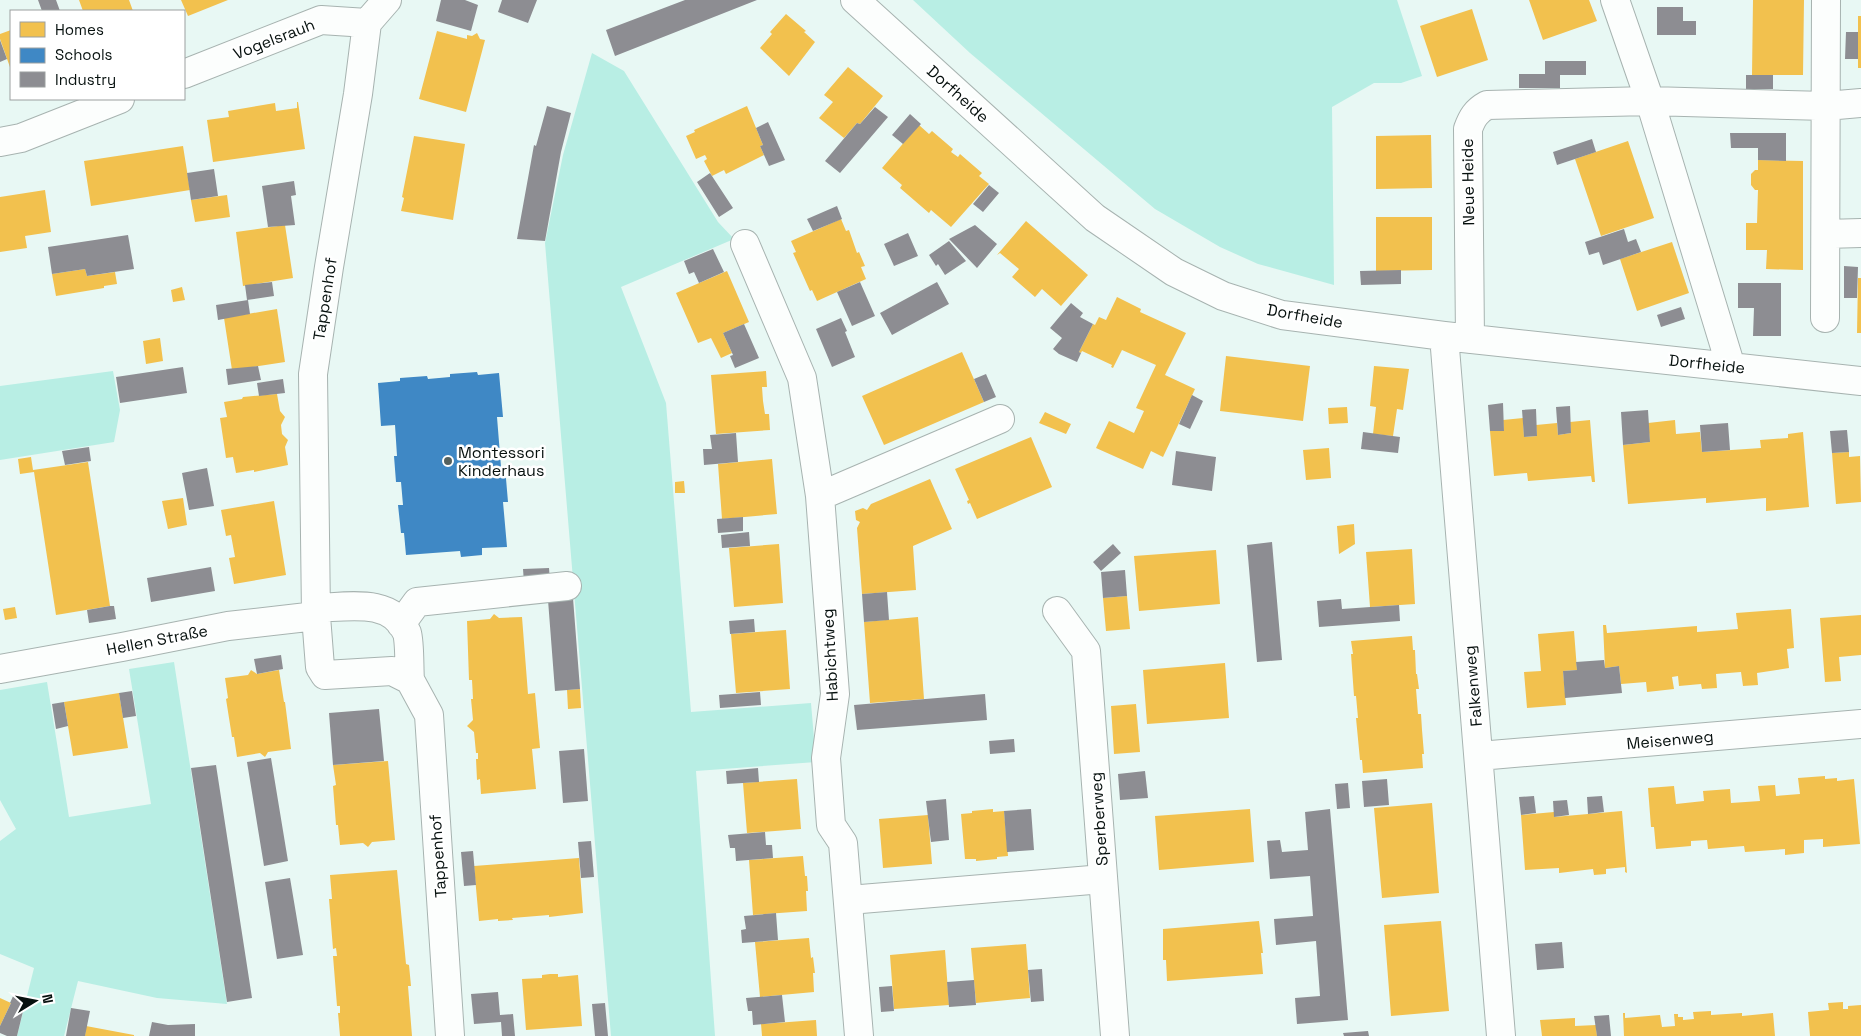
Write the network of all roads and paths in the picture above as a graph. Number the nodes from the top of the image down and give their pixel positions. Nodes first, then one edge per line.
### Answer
1 (387, 0) edge
2 (855, 0) edge
3 (1615, 0) edge
4 (1826, 0) edge
5 (367, 23) junction
6 (185, 74) edge
7 (117, 100) edge
8 (1650, 102) junction
9 (1861, 103) edge
10 (1826, 106) junction
11 (0, 142) edge
12 (1861, 233) edge
13 (1826, 234) junction
14 (745, 244) dead end
15 (1825, 318) dead end
16 (1457, 338) junction
17 (1731, 367) junction
18 (1861, 381) edge
19 (1000, 419) dead end
20 (820, 496) junction
21 (567, 586) dead end
22 (1057, 611) dead end
23 (316, 612) junction
24 (401, 624) junction
25 (0, 669) edge
26 (410, 680) junction
27 (1861, 724) edge
28 (1479, 756) junction
29 (1103, 879) junction
30 (849, 900) junction
31 (450, 1036) edge
32 (860, 1036) edge
33 (1115, 1036) edge
34 (1502, 1036) edge

1 - 5 street
2 - 16 street, Dorfheide
3 - 8 street
4 - 10 street
5 - 6 street, Vogelsrauh
5 - 23 street, Tappenhof
7 - 11 street
8 - 10 street, Neue Heide
8 - 16 street, Neue Heide
8 - 17 street
9 - 10 street, Neue Heide
10 - 13 street
12 - 13 street
13 - 15 street
14 - 20 street, Habichtweg
16 - 17 street, Dorfheide
16 - 28 street, Falkenweg
17 - 18 street, Dorfheide
19 - 20 street
20 - 30 street, Habichtweg
21 - 24 street
22 - 29 street, Sperberweg
23 - 24 street
23 - 25 street, Hellen Straße
23 - 26 street, Tappenhof
24 - 26 street, Tappenhof
26 - 31 street, Tappenhof
27 - 28 street, Meisenweg
28 - 34 street, Falkenweg
29 - 30 street
29 - 33 street, Sperberweg
30 - 32 street, Habichtweg

